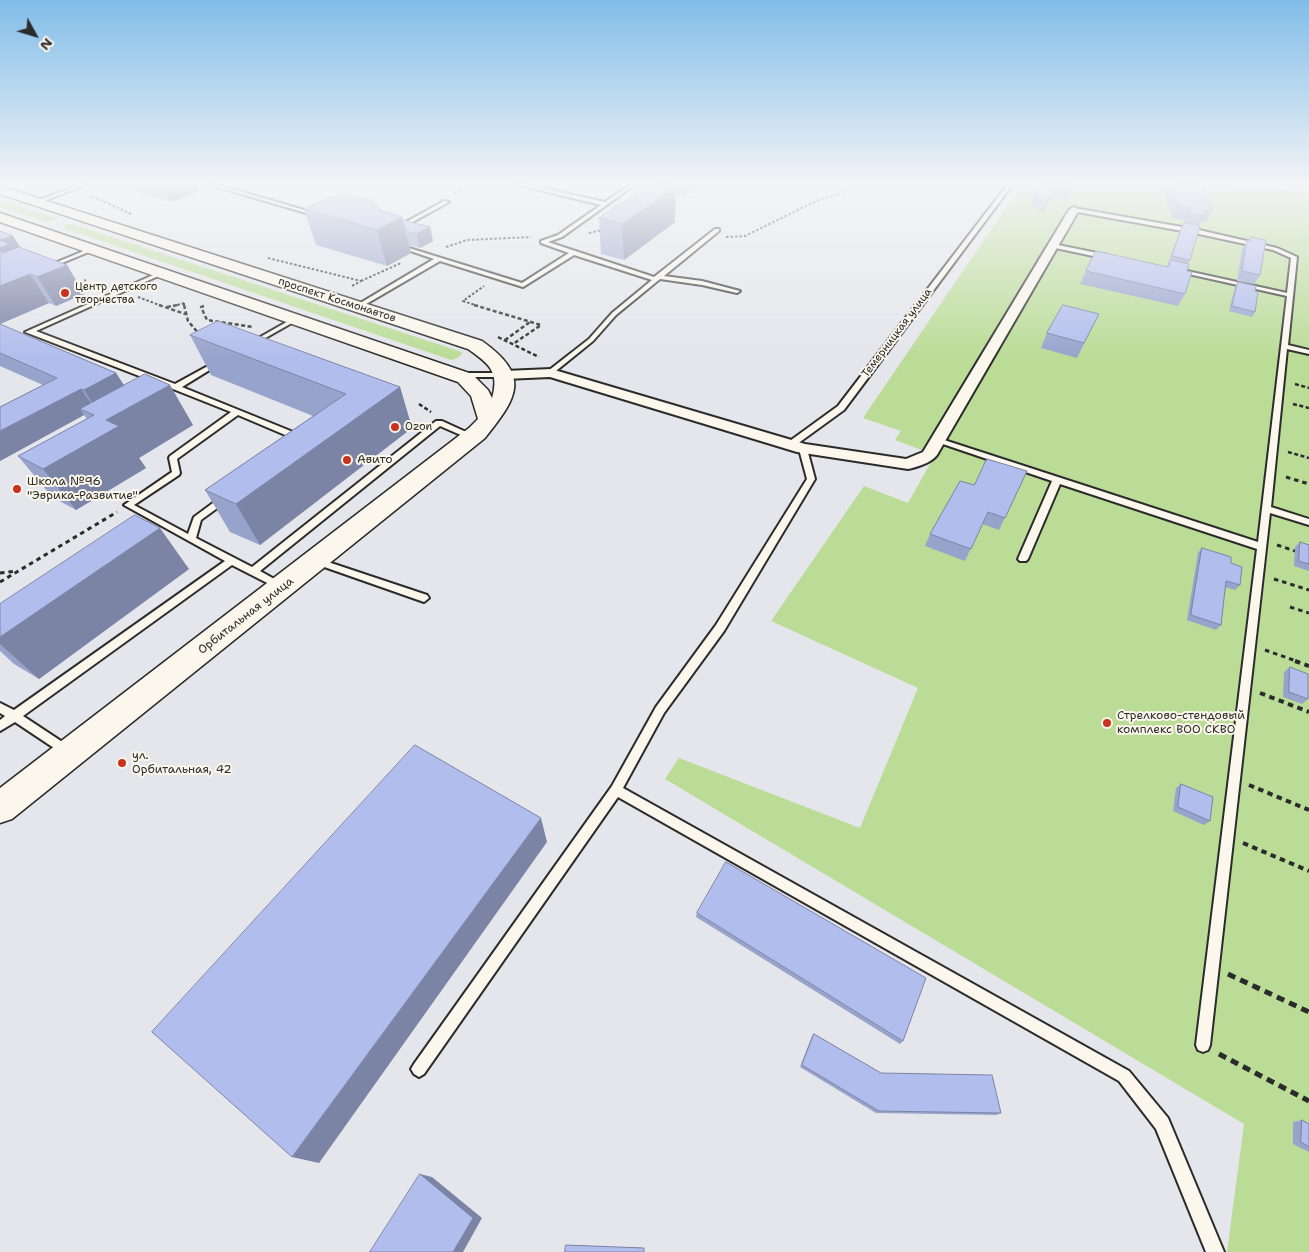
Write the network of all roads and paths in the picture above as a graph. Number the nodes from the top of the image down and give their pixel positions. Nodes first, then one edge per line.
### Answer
1 (74, 242) edge
2 (161, 242) edge
3 (544, 242) edge
4 (702, 242) edge
5 (967, 242) edge
6 (1055, 242) edge
7 (1242, 242) edge
8 (392, 243) edge
9 (1053, 246) junction
10 (93, 249) junction
11 (573, 252) junction
12 (420, 253) junction
13 (1110, 257) edge
14 (439, 259) junction
15 (49, 260) edge
16 (57, 264) junction
17 (43, 269) edge
18 (1167, 269) edge
19 (162, 273) junction
20 (498, 277) junction
21 (656, 278) junction
22 (86, 280) dead end
23 (361, 281) dead end
24 (75, 284) dead end
25 (737, 291) dead end
26 (1290, 294) junction
27 (134, 296) dead end
28 (189, 301) dead end
29 (184, 303) junction
30 (209, 303) dead end
31 (359, 306) junction
32 (167, 308) junction
33 (185, 314) junction
34 (294, 320) junction
35 (531, 322) junction
36 (258, 328) dead end
37 (31, 331) junction
38 (518, 331) junction
39 (24, 334) edge
40 (527, 334) junction
41 (505, 340) dead end
42 (513, 344) dead end
43 (474, 345) junction
44 (247, 346) edge
45 (1284, 346) junction
46 (1309, 352) edge
47 (223, 360) edge
48 (208, 369) junction
49 (448, 372) junction
50 (551, 373) junction
51 (505, 375) junction
52 (176, 387) junction
53 (238, 412) junction
54 (481, 428) junction
55 (938, 441) junction
56 (300, 445) edge
57 (797, 447) junction
58 (1273, 448) junction
59 (1309, 458) edge
60 (1270, 472) junction
61 (1056, 480) junction
62 (1309, 484) edge
63 (229, 496) edge
64 (128, 505) junction
65 (1266, 509) junction
66 (1309, 522) edge
67 (191, 539) junction
68 (1262, 544) junction
69 (1300, 552) edge
70 (1023, 559) dead end
71 (231, 560) junction
72 (316, 561) junction
73 (19, 571) junction
74 (252, 572) junction
75 (0, 573) edge
76 (1259, 574) junction
77 (0, 582) edge
78 (282, 588) junction
79 (1309, 590) edge
80 (424, 598) dead end
81 (1290, 607) dead end
82 (1309, 613) edge
83 (1252, 646) junction
84 (1309, 666) edge
85 (1246, 688) junction
86 (0, 708) edge
87 (1309, 712) edge
88 (15, 716) junction
89 (0, 726) edge
90 (69, 753) junction
91 (1236, 779) junction
92 (616, 790) junction
93 (0, 808) edge
94 (1309, 810) edge
95 (1229, 838) junction
96 (1309, 872) edge
97 (1214, 967) junction
98 (1309, 1012) edge
99 (1203, 1045) joint
100 (419, 1069) dead end
101 (1309, 1101) edge
102 (1215, 1252) edge

1 - 10 main road
2 - 31 main road, проспект Космонавтов
3 - 11 lane
4 - 21 lane
5 - 57 lane, Темерницкая улица
6 - 9 street
7 - 26 lane
8 - 12 lane
9 - 13 lane
9 - 55 street
10 - 16 lane
10 - 19 main road
11 - 20 lane
11 - 21 lane
12 - 14 lane
12 - 23 path
14 - 20 lane
14 - 31 lane
15 - 16 lane
16 - 17 lane
18 - 26 lane
19 - 34 main road
19 - 37 lane
20 - 35 path
21 - 25 lane
21 - 50 lane
22 - 24 path
26 - 45 lane
27 - 32 path
28 - 29 path
29 - 32 path
29 - 33 path
30 - 36 path
31 - 43 main road, проспект Космонавтов
32 - 33 path
33 - 48 path
34 - 44 lane
34 - 49 main road
35 - 38 path
35 - 40 path
37 - 39 lane
37 - 52 lane
38 - 40 path
38 - 41 path
40 - 42 path
43 - 49 main road
43 - 51 main road, проспект Космонавтов
45 - 46 lane
45 - 58 lane
47 - 48 lane
48 - 52 lane
49 - 51 lane
49 - 54 main road
50 - 51 street
50 - 57 street
51 - 54 main road
52 - 53 lane
53 - 56 lane
53 - 64 lane
54 - 72 main road, Орбитальная улица
54 - 74 lane
55 - 57 street
55 - 61 lane
57 - 92 lane
58 - 59 path
58 - 60 lane
60 - 62 path
60 - 65 lane
61 - 68 lane
61 - 70 lane
63 - 67 lane
64 - 67 lane
64 - 73 path
65 - 66 lane
65 - 68 lane
67 - 71 lane
68 - 69 path
68 - 76 lane
71 - 74 lane
71 - 88 lane
72 - 78 main road, Орбитальная улица
72 - 80 lane
73 - 75 path
73 - 77 path
74 - 78 lane
76 - 79 path
76 - 83 lane
78 - 90 main road, Орбитальная улица
81 - 82 path
83 - 84 path
83 - 85 lane
85 - 87 path
85 - 91 lane
86 - 88 lane
88 - 89 lane
88 - 90 lane
90 - 93 main road, Орбитальная улица
91 - 94 path
91 - 95 lane
92 - 100 lane
92 - 102 lane
95 - 96 path
95 - 97 lane
97 - 98 path
97 - 99 lane
99 - 101 path

